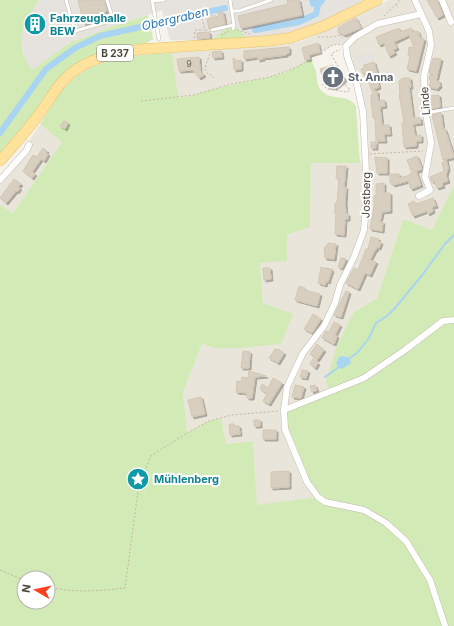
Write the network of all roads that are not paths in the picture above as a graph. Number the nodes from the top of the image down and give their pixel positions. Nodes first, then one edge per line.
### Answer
1 (66, 0) edge
2 (107, 0) edge
3 (152, 0) edge
4 (164, 0) edge
5 (230, 0) edge
6 (271, 0) edge
7 (377, 0) edge
8 (415, 0) edge
9 (442, 0) edge
10 (232, 12) junction
11 (420, 14) junction
12 (451, 22) dead end
13 (212, 30) road end
14 (159, 39) dead end
15 (454, 108) edge
16 (425, 114) junction
17 (29, 145) dead end
18 (0, 161) edge
19 (0, 180) edge
20 (419, 196) dead end
21 (454, 320) edge
22 (284, 410) junction
23 (445, 626) edge

1 - 2 lane
3 - 4 lane
3 - 14 lane
5 - 10 lane
6 - 10 lane
7 - 18 main road, B 237
8 - 11 street, Linde
9 - 12 street
10 - 13 lane
11 - 16 street, Linde
11 - 22 street, Jostberg
15 - 16 lane
16 - 20 street, Linde
17 - 19 street
21 - 22 street
22 - 23 street, Jostberg

